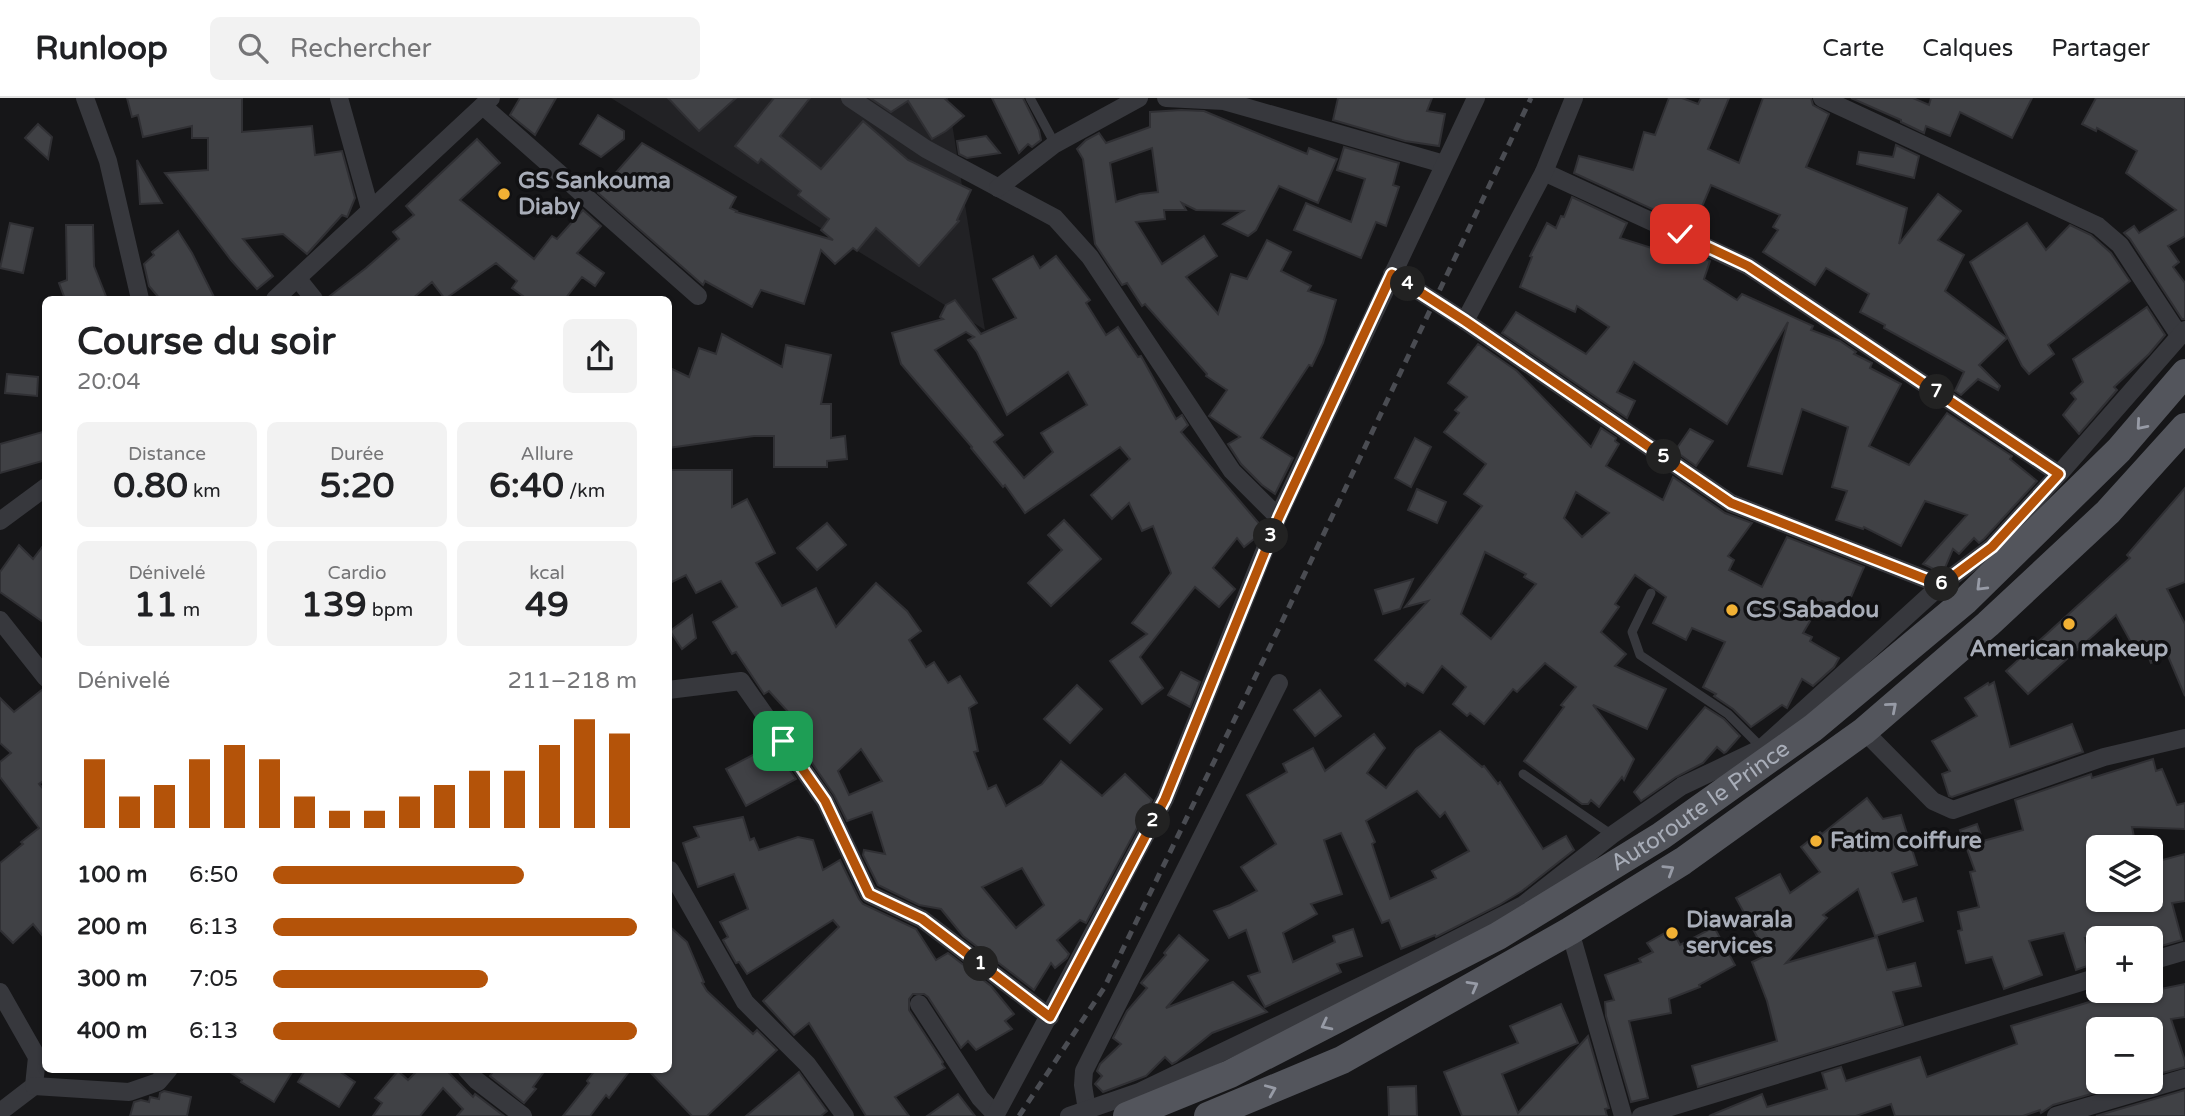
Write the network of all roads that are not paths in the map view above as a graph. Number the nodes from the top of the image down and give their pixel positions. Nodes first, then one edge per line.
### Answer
1 (85, 98) edge
2 (339, 98) edge
3 (850, 98) edge
4 (1031, 98) edge
5 (1139, 98) edge
6 (1166, 98) edge
7 (1475, 98) edge
8 (1574, 98) edge
9 (1822, 98) edge
10 (487, 102) edge
11 (1055, 144) junction
12 (1444, 164) junction
13 (1544, 172) junction
14 (998, 188) junction
15 (370, 209) junction
16 (1392, 274) junction
17 (298, 279) junction
18 (140, 296) edge
19 (278, 296) edge
20 (312, 296) edge
21 (698, 296) dead end
22 (1465, 321) junction
23 (2182, 333) edge
24 (2185, 373) edge
25 (2185, 427) edge
26 (2059, 474) junction
27 (42, 490) edge
28 (1279, 517) junction
29 (0, 521) edge
30 (1941, 585) junction
31 (1651, 593) dead end
32 (0, 620) edge
33 (42, 673) edge
34 (1279, 683) dead end
35 (672, 690) edge
36 (1864, 730) junction
37 (2185, 738) edge
38 (1762, 748) junction
39 (1523, 774) dead end
40 (1612, 835) junction
41 (672, 873) edge
42 (1570, 931) junction
43 (2185, 951) edge
44 (2163, 957) edge
45 (2086, 981) edge
46 (0, 992) edge
47 (919, 1004) dead end
48 (1050, 1017) junction
49 (166, 1073) edge
50 (470, 1073) edge
51 (2185, 1078) edge
52 (34, 1086) junction
53 (1087, 1110) junction
54 (0, 1112) edge
55 (995, 1115) edge
56 (523, 1116) edge
57 (845, 1116) edge
58 (1069, 1116) edge
59 (1127, 1116) edge
60 (1208, 1116) edge
61 (1623, 1116) edge
62 (1641, 1116) edge
63 (2056, 1116) edge

1 - 18 street
2 - 15 street
3 - 14 street
4 - 11 lane
5 - 11 street
6 - 12 street
7 - 12 street
8 - 13 street
9 - 23 street
10 - 15 street
10 - 21 street
11 - 14 street
12 - 16 street
13 - 22 street
13 - 26 street
14 - 28 street
15 - 17 street
16 - 22 street
16 - 28 street
17 - 19 street
17 - 20 street
22 - 30 street
23 - 26 street
24 -> 59 main road, Autoroute le Prince
36 -> 25 main road, Autoroute le Prince
26 - 30 street
27 - 29 street
28 - 48 street
30 - 38 street
31 - 38 lane
32 - 33 street
34 - 53 street
35 - 48 street
36 - 37 street
42 -> 36 main road, Autoroute le Prince
38 - 40 street
39 - 40 lane
40 - 53 street
41 - 57 street
60 -> 42 main road, Autoroute le Prince
42 - 61 street
43 - 44 street
45 - 62 street
46 - 52 street
47 - 55 street
48 - 55 street
49 - 52 street
50 - 56 street
51 - 63 street
52 - 54 street
53 - 58 street

